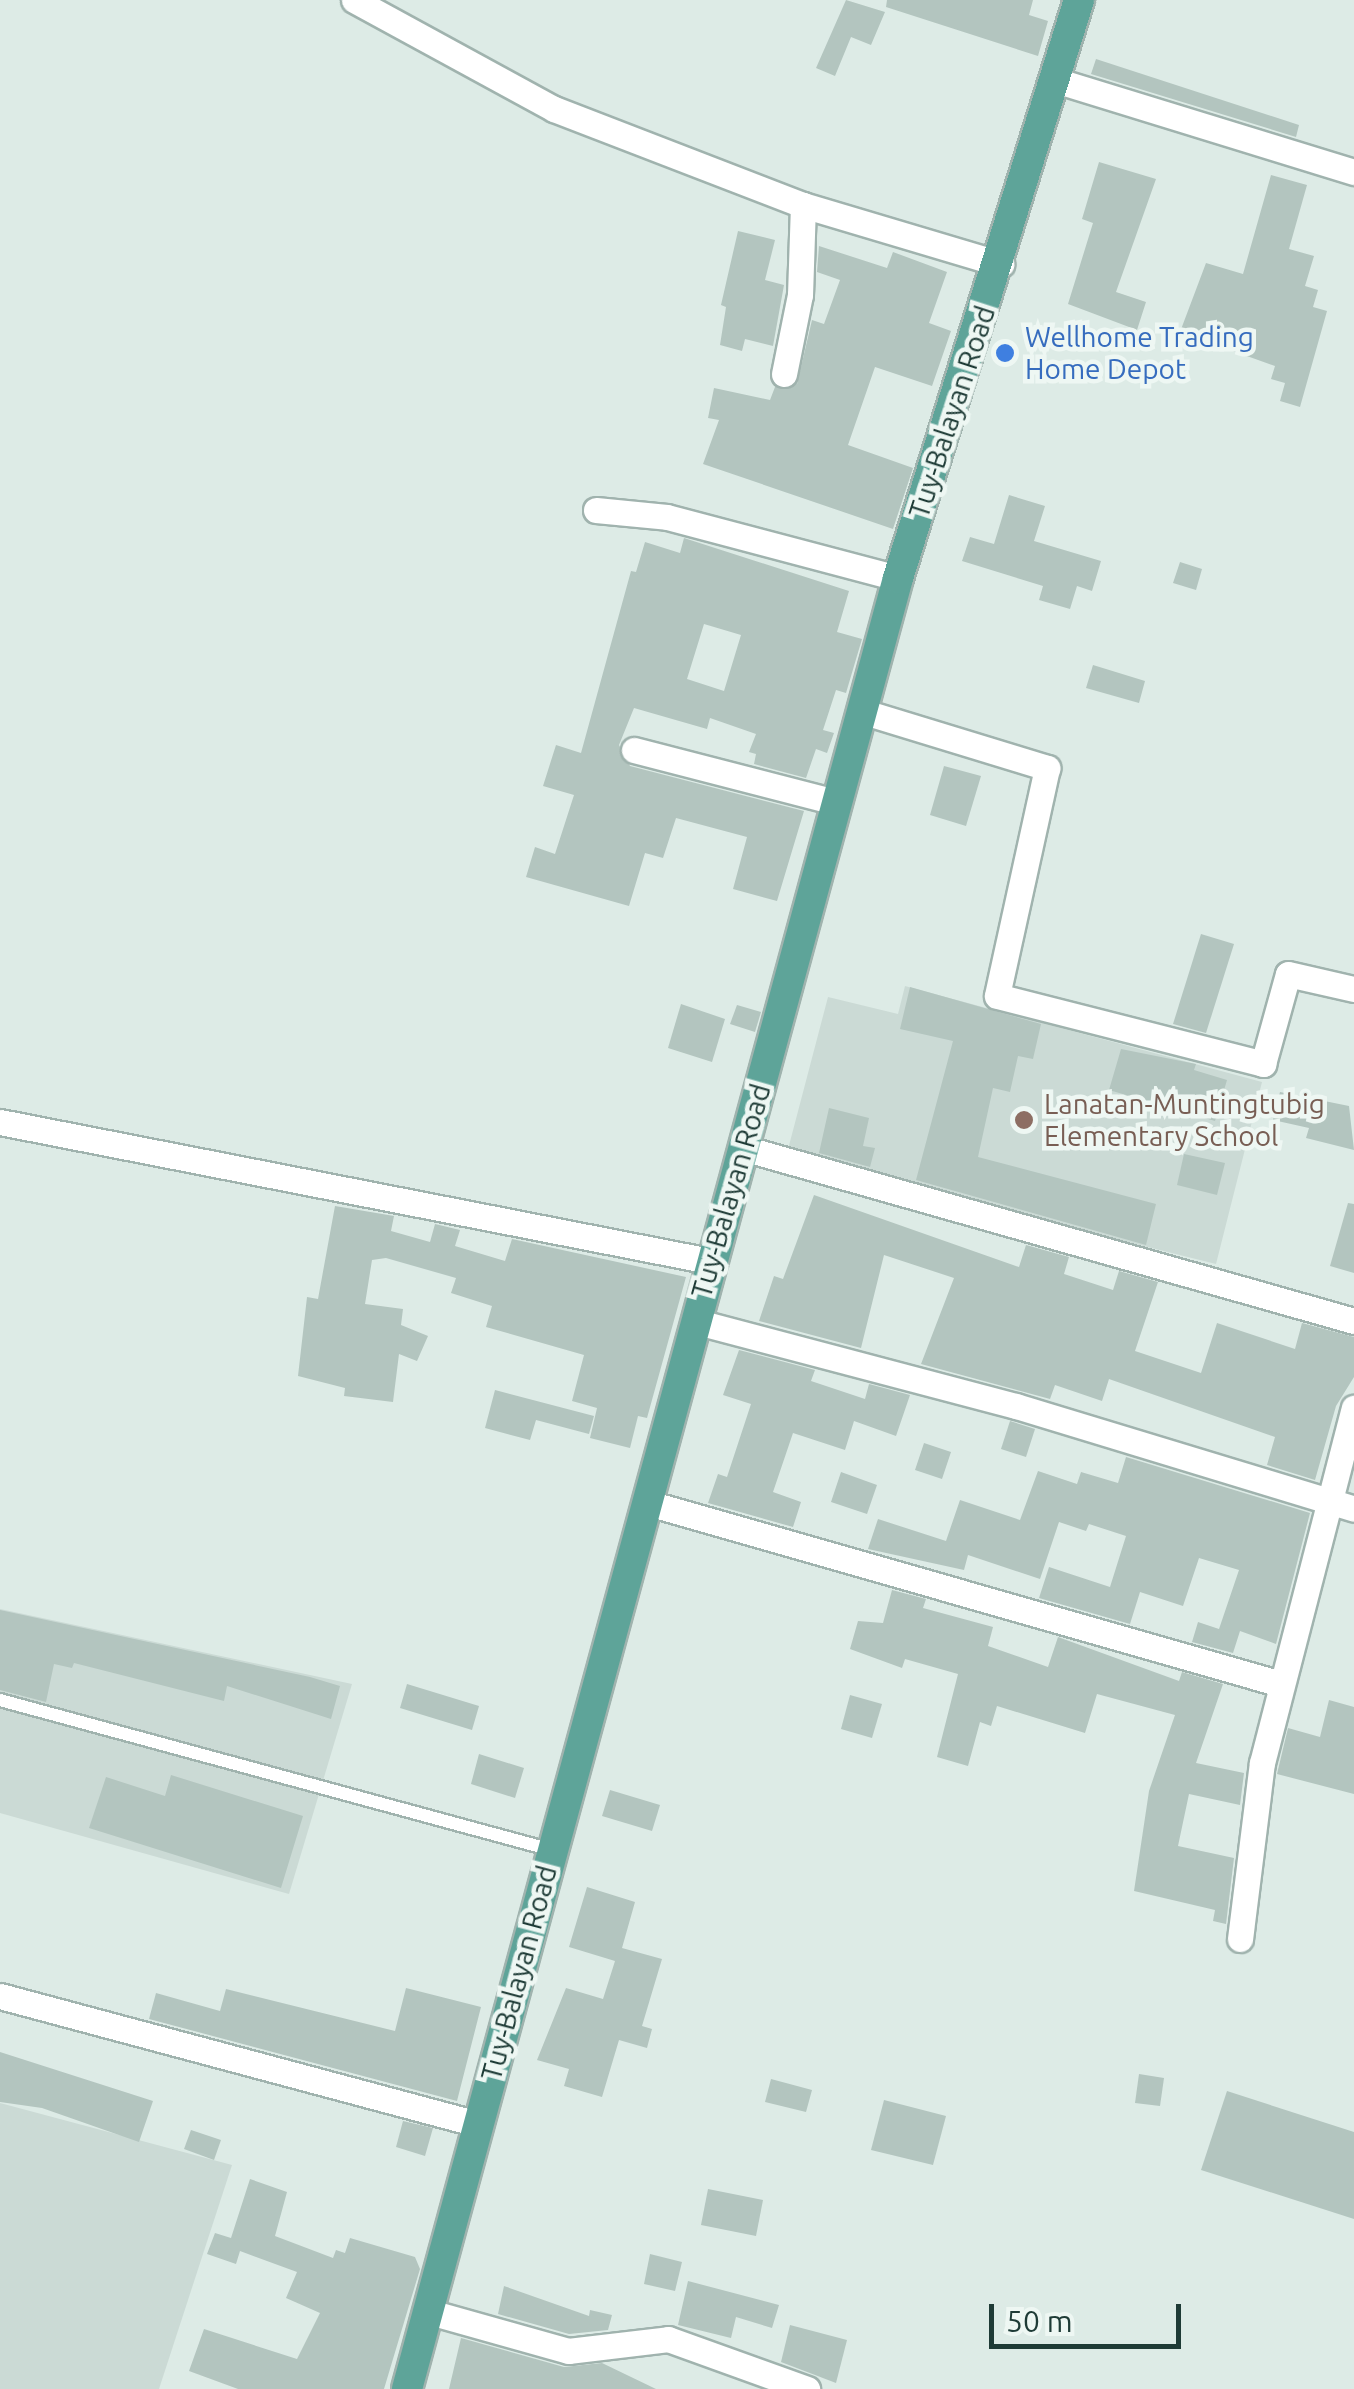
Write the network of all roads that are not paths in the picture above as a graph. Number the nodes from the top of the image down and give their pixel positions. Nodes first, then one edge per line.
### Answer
1 (354, 0) edge
2 (1079, 0) edge
3 (1055, 80) junction
4 (1354, 172) edge
5 (802, 205) junction
6 (1001, 264) junction
7 (784, 374) dead end
8 (596, 510) dead end
9 (898, 578) junction
10 (861, 711) junction
11 (634, 750) dead end
12 (835, 802) junction
13 (1354, 989) edge
14 (0, 1122) edge
15 (743, 1148) junction
16 (710, 1261) junction
17 (694, 1321) junction
18 (1354, 1321) edge
19 (1354, 1408) edge
20 (1325, 1501) junction
21 (645, 1502) junction
22 (1354, 1509) edge
23 (1281, 1684) junction
24 (0, 1700) edge
25 (552, 1850) junction
26 (1240, 1940) dead end
27 (0, 1996) edge
28 (479, 2124) junction
29 (426, 2310) junction
30 (407, 2389) edge
31 (807, 2389) edge

1 - 5 street
2 - 3 main road, Tuy-Balayan Road
3 - 4 street
3 - 6 main road, Tuy-Balayan Road
5 - 6 street
5 - 7 street
6 - 9 main road, Tuy-Balayan Road
8 - 9 street
9 - 10 main road, Tuy-Balayan Road
10 - 12 main road, Tuy-Balayan Road
10 - 13 street
11 - 12 street
12 - 15 main road, Tuy-Balayan Road
14 - 16 street
15 - 16 main road, Tuy-Balayan Road
15 - 18 street
16 - 17 main road, Tuy-Balayan Road
17 - 20 street
17 - 21 main road, Tuy-Balayan Road
19 - 20 street
20 - 22 street
20 - 23 street
21 - 23 street
21 - 25 main road, Tuy-Balayan Road
23 - 26 street
24 - 25 lane
25 - 28 main road, Tuy-Balayan Road
27 - 28 street
28 - 29 main road, Tuy-Balayan Road
29 - 30 main road, Tuy-Balayan Road
29 - 31 street

